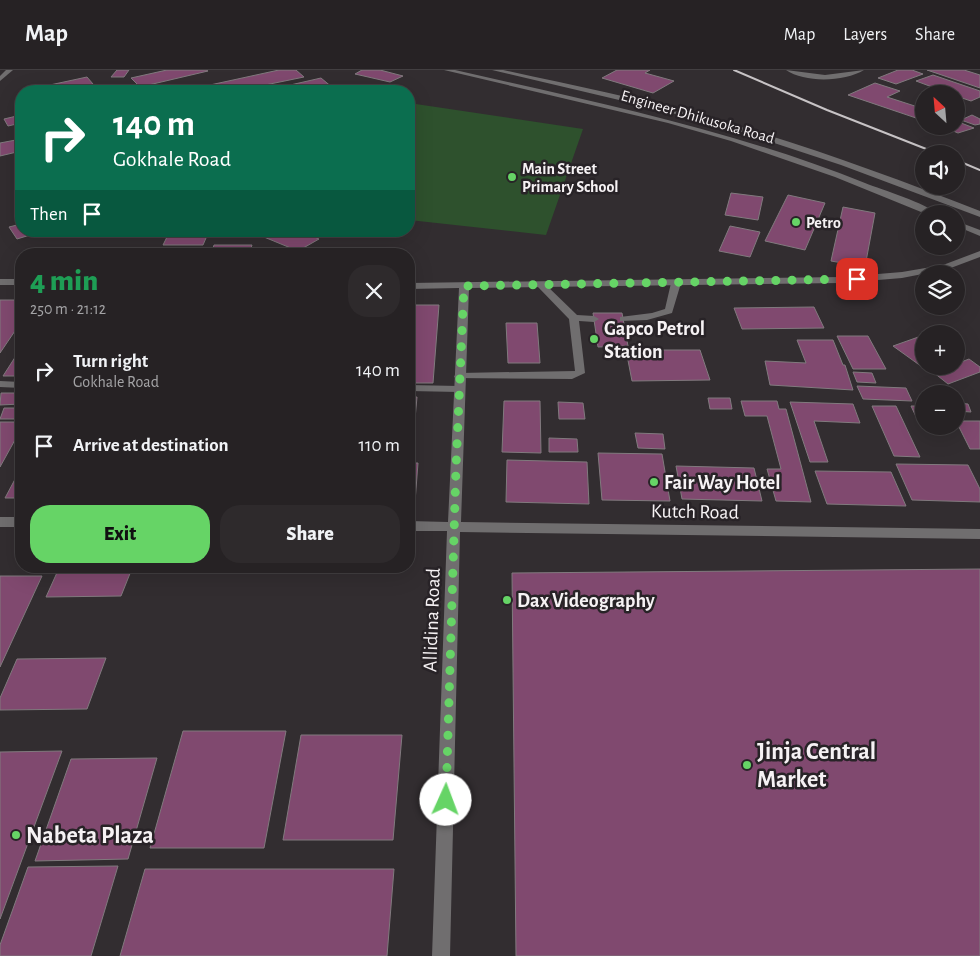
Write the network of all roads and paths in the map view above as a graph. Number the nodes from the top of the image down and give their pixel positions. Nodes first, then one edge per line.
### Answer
1 (10, 70) edge
2 (447, 70) edge
3 (495, 70) edge
4 (789, 70) edge
5 (861, 70) edge
6 (0, 79) edge
7 (915, 206) edge
8 (980, 214) edge
9 (965, 227) edge
10 (980, 233) edge
11 (980, 254) edge
12 (0, 282) edge
13 (15, 282) edge
14 (676, 283) junction
15 (541, 285) junction
16 (415, 286) edge
17 (464, 286) junction
18 (574, 318) junction
19 (623, 318) dead end
20 (594, 319) dead end
21 (459, 382) junction
22 (0, 384) edge
23 (15, 385) edge
24 (415, 387) edge
25 (0, 522) edge
26 (15, 522) edge
27 (415, 526) edge
28 (454, 527) junction
29 (980, 534) edge
30 (441, 956) edge

1 - 6 street
2 - 7 street, Engineer Dhikusoka Road
3 - 8 street, Engineer Dhikusoka Road
4 - 5 street
9 - 10 street
11 - 14 street
12 - 13 street
14 - 15 street
14 - 19 street
15 - 17 street
15 - 18 street
16 - 17 street
17 - 21 street, Allidina Road
18 - 20 street
18 - 21 street
21 - 24 street
21 - 28 street, Allidina Road
22 - 23 street
25 - 26 street
27 - 28 street, Kutch Road
28 - 29 street, Kutch Road
28 - 30 street, Allidina Road

